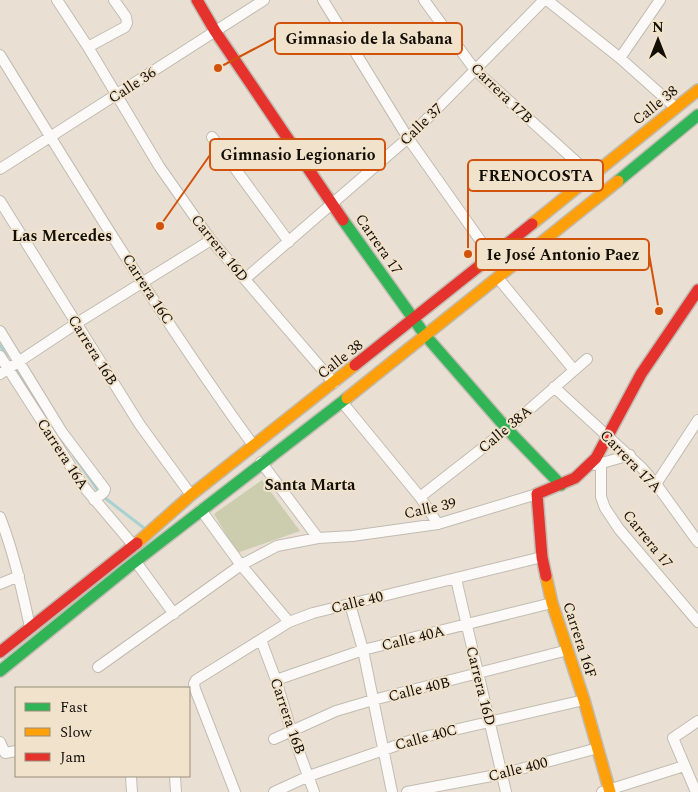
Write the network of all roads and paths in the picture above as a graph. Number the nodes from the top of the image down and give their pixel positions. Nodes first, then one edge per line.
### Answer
1 (57, 0) edge
2 (114, 0) edge
3 (197, 0) edge
4 (264, 0) edge
5 (323, 0) edge
6 (424, 0) edge
7 (546, 0) edge
8 (660, 0) edge
9 (215, 31) junction
10 (88, 47) junction
11 (0, 55) edge
12 (620, 58) junction
13 (475, 70) junction
14 (698, 90) edge
15 (117, 95) junction
16 (676, 108) junction
17 (698, 115) edge
18 (50, 137) junction
19 (212, 137) dead end
20 (408, 138) junction
21 (0, 169) edge
22 (592, 176) junction
23 (0, 201) edge
24 (333, 205) junction
25 (211, 240) junction
26 (289, 242) junction
27 (492, 257) junction
28 (498, 278) junction
29 (245, 279) junction
30 (144, 282) junction
31 (698, 290) edge
32 (414, 320) junction
33 (77, 323) junction
34 (0, 331) edge
35 (425, 335) junction
36 (0, 356) edge
37 (587, 359) dead end
38 (19, 363) junction
39 (574, 370) junction
40 (4, 372) edge
41 (334, 383) junction
42 (554, 388) junction
43 (342, 402) junction
44 (698, 420) edge
45 (507, 429) junction
46 (608, 436) junction
47 (253, 445) junction
48 (630, 455) junction
49 (261, 462) junction
50 (596, 465) junction
51 (656, 484) junction
52 (561, 486) junction
53 (537, 494) junction
54 (191, 495) junction
55 (99, 496) junction
56 (420, 497) junction
57 (200, 510) junction
58 (0, 516) edge
59 (438, 524) junction
60 (318, 538) junction
61 (698, 542) edge
62 (134, 546) junction
63 (542, 557) junction
64 (136, 562) junction
65 (241, 565) junction
66 (19, 576) junction
67 (456, 579) junction
68 (0, 584) edge
69 (552, 603) junction
70 (350, 604) junction
71 (174, 614) junction
72 (289, 622) junction
73 (698, 622) edge
74 (466, 625) junction
75 (30, 627) junction
76 (261, 640) junction
77 (363, 650) junction
78 (568, 650) junction
79 (0, 652) edge
80 (98, 667) dead end
81 (0, 671) edge
82 (478, 674) junction
83 (276, 680) junction
84 (373, 700) junction
85 (584, 700) junction
86 (489, 721) junction
87 (696, 726) edge
88 (291, 730) junction
89 (274, 739) dead end
90 (0, 742) edge
91 (598, 748) junction
92 (383, 749) junction
93 (15, 751) edge
94 (684, 766) junction
95 (502, 774) junction
96 (309, 776) junction
97 (131, 777) edge
98 (175, 777) edge
99 (607, 791) edge
100 (132, 792) edge
101 (176, 792) edge
102 (235, 792) edge
103 (274, 792) edge
104 (314, 792) edge
105 (392, 792) edge
106 (407, 792) edge
107 (506, 792) edge
108 (696, 792) edge

1 - 10 street, Carrera 16D
2 - 10 street
3 - 9 main road, Carrera 17
4 - 9 street, Calle 36
5 - 20 street
6 - 13 street, Carrera 17B
7 - 12 street
7 - 13 street, Calle 37
8 - 12 street
9 - 15 street, Calle 36
9 - 24 main road, Carrera 17
10 - 15 street, Carrera 16D
11 - 18 street, Carrera 16C
12 - 16 street
13 - 20 street, Calle 37
13 - 22 street, Carrera 17B
14 - 16 main road, Calle 38
15 - 18 street, Calle 36
15 - 25 street, Carrera 16D
16 - 22 main road, Calle 38
17 - 28 main road
18 - 21 street, Calle 36
18 - 30 street, Carrera 16C
19 - 26 street
20 - 24 street, Calle 37
20 - 27 street
22 - 27 main road, Calle 38
23 - 33 street, Carrera 16B
24 - 26 street, Calle 37
24 - 32 main road, Carrera 17
25 - 29 street, Carrera 16D
25 - 30 street
26 - 29 street, Calle 37
27 - 32 main road, Calle 38
28 - 35 main road
28 - 39 street
29 - 41 street, Carrera 16D
30 - 33 street
30 - 47 street, Carrera 16C
31 - 46 main road, Calle 39
32 - 35 main road, Carrera 17
32 - 41 main road, Calle 38
33 - 38 street
33 - 54 street, Carrera 16B
34 - 38 street
35 - 43 main road
35 - 45 main road, Carrera 17
36 - 40 street, Carrera 16A
37 - 39 street, Calle 38A
38 - 40 street
38 - 55 street
39 - 42 street, Calle 38A
40 - 55 street, Carrera 16A
41 - 47 main road, Calle 38
42 - 45 street, Calle 38A
42 - 46 street, Carrera 17A
43 - 49 main road
43 - 56 street
44 - 51 street
45 - 52 main road, Carrera 17
45 - 56 street, Calle 38A
46 - 48 street, Carrera 17A
46 - 50 main road, Calle 39
47 - 54 main road, Calle 38
48 - 50 street
48 - 51 street, Carrera 17A
49 - 57 main road
49 - 60 street
50 - 52 main road, Calle 39
50 - 73 street, Carrera 17
51 - 61 street, Carrera 17A
52 - 53 main road, Calle 39
53 - 59 street, Calle 39
53 - 63 main road, Carrera 16F
54 - 62 main road, Calle 38
55 - 62 street, Carrera 16A
56 - 59 street
57 - 64 main road
57 - 65 street
58 - 66 street
59 - 60 street, Calle 39
60 - 65 street, Calle 39
62 - 75 main road, Calle 38
63 - 67 street, Calle 40
63 - 69 main road, Carrera 16F
64 - 71 street
64 - 81 main road
65 - 71 street, Calle 39
65 - 72 street
66 - 68 street
66 - 75 street
67 - 70 street, Calle 40
67 - 74 street, Carrera 16D
69 - 74 street, Calle 40A
69 - 78 main road, Carrera 16F
70 - 72 street, Calle 40
70 - 77 street
71 - 80 street, Calle 39
72 - 76 street, Calle 40
74 - 77 street, Calle 40A
74 - 82 street, Carrera 16D
75 - 79 main road, Calle 38
76 - 83 street, Carrera 16B
76 - 102 street, Calle 40
77 - 83 street, Calle 40A
77 - 84 street
78 - 82 street, Calle 40B
78 - 85 main road, Carrera 16F
82 - 84 street, Calle 40B
82 - 86 street, Carrera 16D
83 - 88 street, Carrera 16B
84 - 88 street, Calle 40B
84 - 92 street
85 - 86 street, Calle 40C
85 - 91 main road, Carrera 16F
86 - 92 street, Calle 40C
86 - 95 street, Carrera 16D
87 - 94 street
88 - 89 street, Calle 40B
88 - 96 street, Carrera 16B
90 - 93 street
91 - 95 street, Calle 400
91 - 99 main road, Carrera 16F
92 - 96 street, Calle 40C
92 - 105 street
94 - 99 street
94 - 108 street
95 - 106 street, Calle 400
95 - 107 street, Carrera 16D
96 - 103 street, Calle 40C
96 - 104 street, Carrera 16B
97 - 100 street
98 - 101 street

